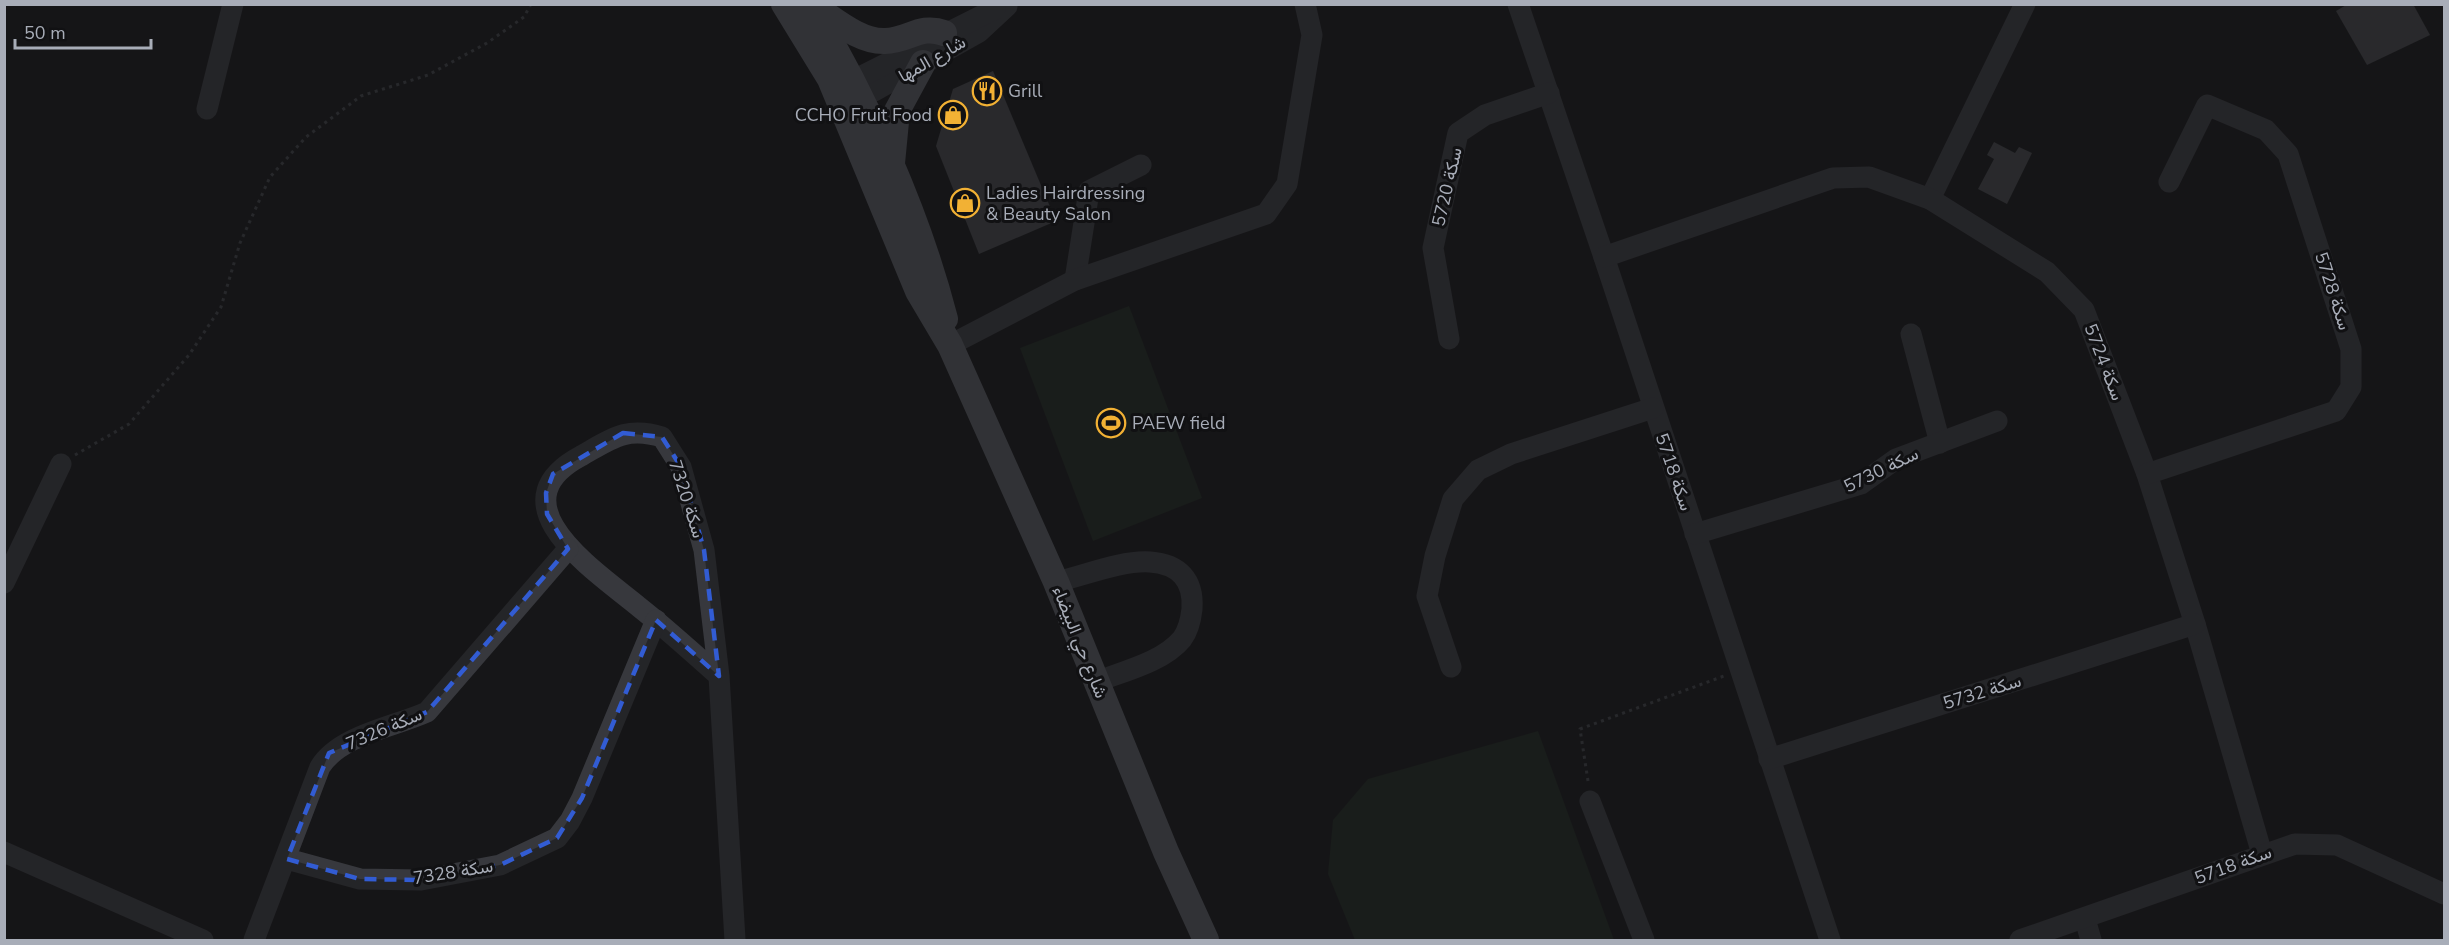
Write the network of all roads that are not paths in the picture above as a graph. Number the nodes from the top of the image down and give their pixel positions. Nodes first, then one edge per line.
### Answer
1 (233, 4) edge
2 (784, 4) edge
3 (810, 4) edge
4 (1305, 4) edge
5 (1518, 4) edge
6 (2025, 4) edge
7 (1009, 5) edge
8 (944, 33) junction
9 (923, 63) junction
10 (846, 92) junction
11 (1549, 93) junction
12 (207, 109) dead end
13 (1141, 165) dead end
14 (891, 166) junction
15 (2169, 182) dead end
16 (1930, 200) junction
17 (1604, 257) junction
18 (1075, 280) junction
19 (1911, 334) dead end
20 (1449, 339) dead end
21 (950, 345) junction
22 (1653, 408) junction
23 (1997, 421) dead end
24 (1940, 443) junction
25 (61, 464) road end
26 (2147, 474) junction
27 (1695, 534) junction
28 (568, 549) junction
29 (1056, 582) junction
30 (4, 583) edge
31 (656, 620) junction
32 (2195, 624) junction
33 (1451, 667) dead end
34 (719, 676) junction
35 (1096, 682) junction
36 (1769, 759) junction
37 (1590, 801) road end
38 (4, 852) edge
39 (2262, 854) junction
40 (287, 859) junction
41 (2445, 894) edge
42 (2085, 919) junction
43 (203, 940) edge
44 (254, 940) edge
45 (735, 940) edge
46 (1206, 940) edge
47 (1644, 940) edge
48 (1830, 940) edge
49 (2020, 940) edge
50 (2091, 940) edge

1 - 12 street
2 - 10 main road
3 - 8 main road
3 - 10 main road
4 - 18 street
5 - 11 street, سكة 5718
6 - 16 street
7 - 8 street, شارع المها
7 - 9 street, شارع المها
8 - 10 street, شارع المها
9 - 10 street, شارع المها
9 - 14 main road
10 - 14 main road
10 - 21 main road
11 - 17 street, سكة 5718
11 - 20 street, سكة 5720
13 - 18 street
14 - 21 main road
15 - 26 street, سكة 5728
16 - 17 street, سكة 5724
16 - 26 street, سكة 5724
17 - 22 street, سكة 5718
18 - 21 street
19 - 24 street
21 - 29 main road, شارع حي البيضاء
22 - 27 street, سكة 5718
22 - 33 street
23 - 24 street, سكة 5730
24 - 27 street, سكة 5730
25 - 30 street
26 - 32 street, سكة 5724
27 - 36 street, سكة 5718
28 - 31 street, سكة 7320
28 - 34 street, سكة 7320
28 - 40 street, سكة 7326
29 - 35 main road, شارع حي البيضاء
29 - 35 street
31 - 34 street, سكة 7320
31 - 40 street, سكة 7328
32 - 36 street, سكة 5732
32 - 39 street, سكة 5724
34 - 45 street, سكة 7320
35 - 46 main road, شارع حي البيضاء
36 - 48 street, سكة 5718
37 - 47 street
38 - 43 street
39 - 41 street, سكة 5718
39 - 42 street, سكة 5718
40 - 44 street, سكة 7326
42 - 49 street, سكة 5718
42 - 50 street

